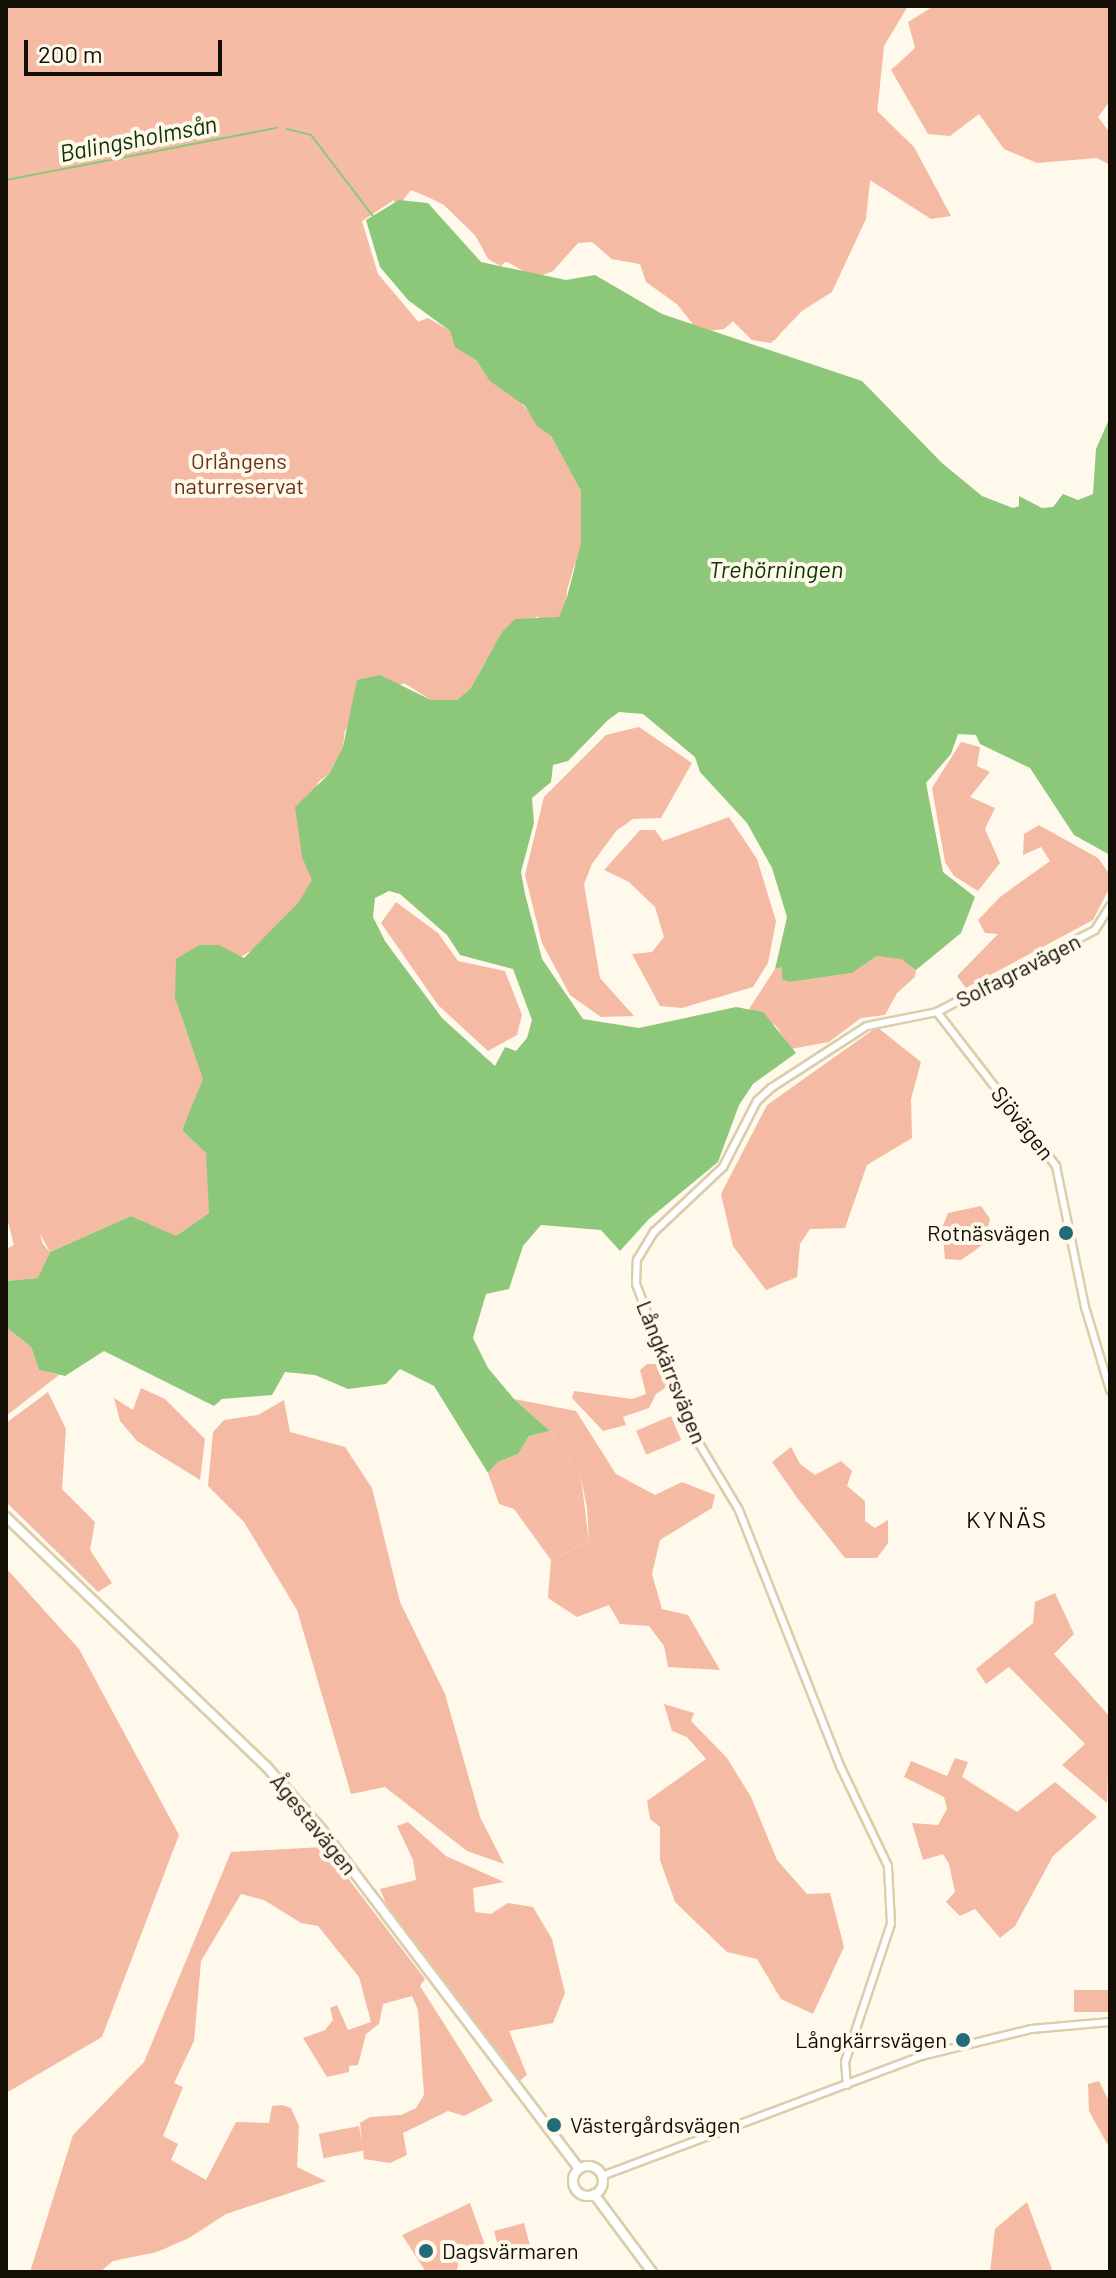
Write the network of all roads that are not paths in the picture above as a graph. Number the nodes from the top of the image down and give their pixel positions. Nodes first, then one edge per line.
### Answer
1 (1110, 906) edge
2 (937, 1012) junction
3 (913, 1016) joint
4 (1110, 1390) edge
5 (6, 1517) edge
6 (1110, 2022) edge
7 (847, 2085) junction
8 (579, 2168) junction
9 (602, 2176) junction
10 (594, 2194) junction
11 (652, 2272) edge

1 - 2 street, Solfagravägen
2 - 3 street, Solfagravägen
2 - 4 street, Sjövägen
3 - 7 street, Långkärrsvägen
5 - 8 main road, Ågestavägen
6 - 7 street
7 - 9 street
8 - 9 main road
8 - 10 main road, Ågestavägen
9 - 10 main road
10 - 11 main road, Ågestavägen

